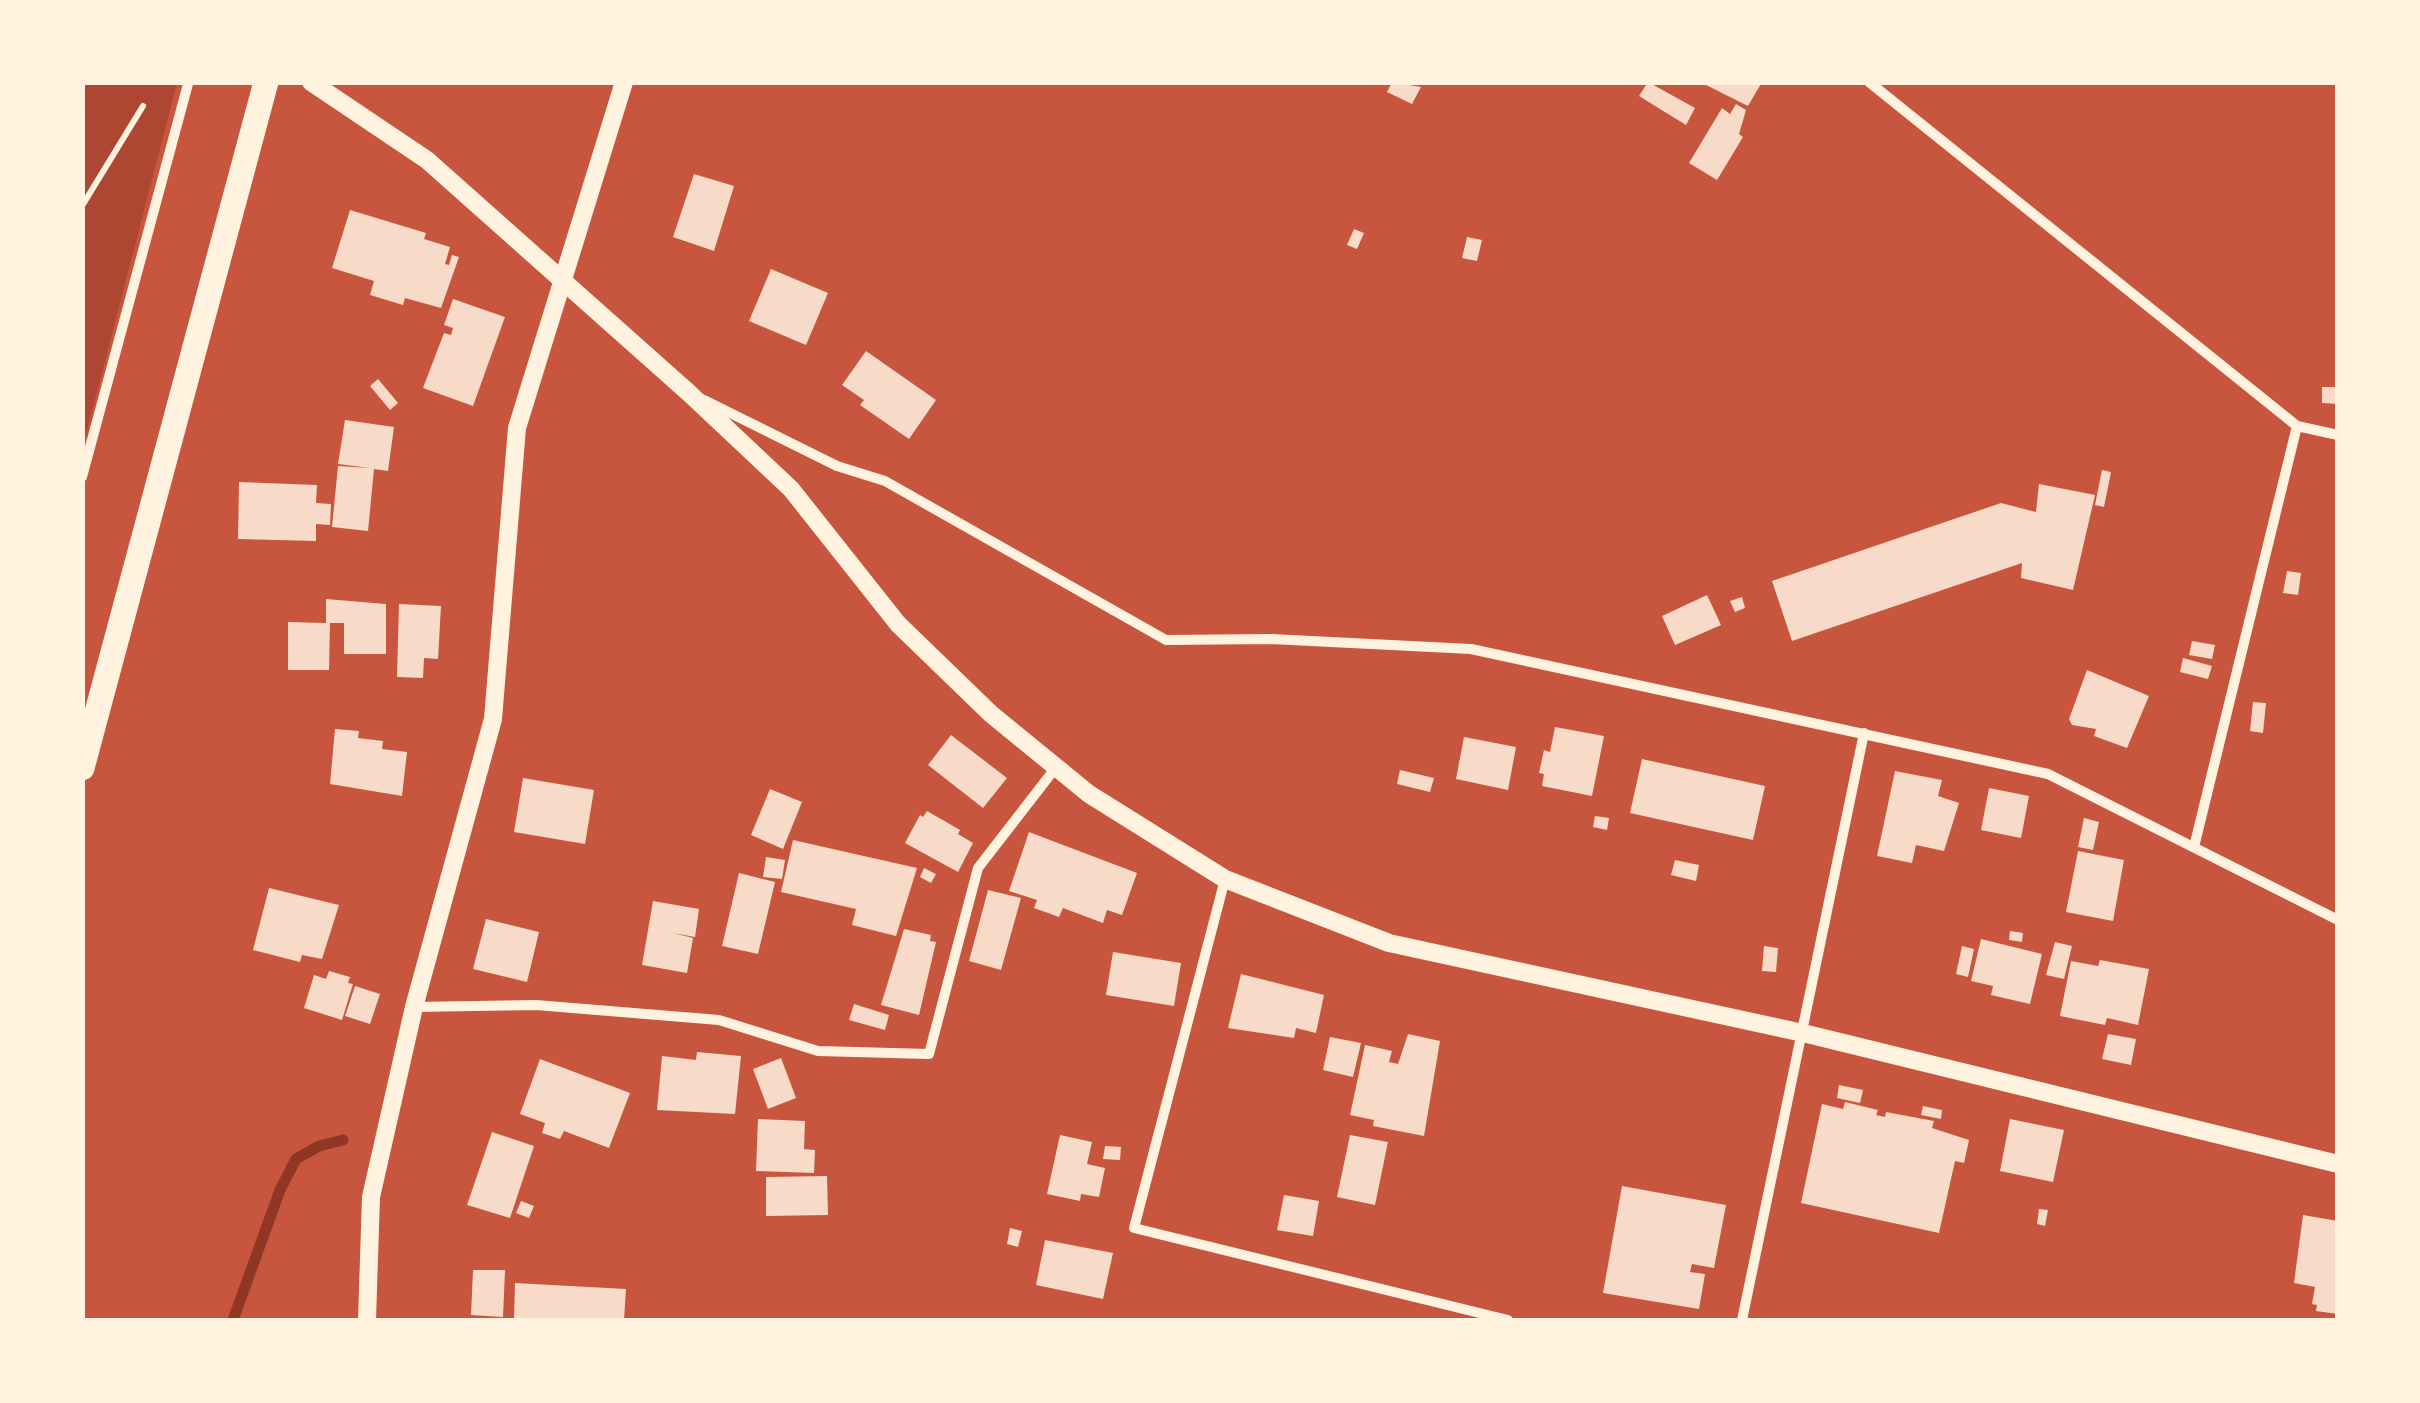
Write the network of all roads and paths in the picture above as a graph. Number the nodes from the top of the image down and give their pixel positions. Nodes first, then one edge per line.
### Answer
1 (266, 82) edge
2 (311, 82) edge
3 (624, 82) edge
4 (1868, 82) edge
5 (188, 84) edge
6 (143, 106) dead end
7 (82, 206) edge
8 (560, 279) junction
9 (690, 393) junction
10 (2297, 426) junction
11 (2338, 435) edge
12 (82, 477) edge
13 (1864, 733) junction
14 (1057, 766) junction
15 (82, 768) edge
16 (2194, 847) junction
17 (1225, 880) junction
18 (2338, 920) edge
19 (414, 1007) junction
20 (1803, 1033) junction
21 (2338, 1164) edge
22 (367, 1320) edge
23 (1508, 1320) edge
24 (1742, 1320) edge

1 - 15 main road
2 - 8 street
3 - 8 street
4 - 10 street
5 - 12 street
6 - 7 path
8 - 9 street
8 - 19 street
9 - 13 street
9 - 14 street
10 - 11 street
10 - 16 street
13 - 16 street
13 - 20 street
14 - 17 street
14 - 19 street
16 - 18 street
17 - 20 street
17 - 23 street
19 - 22 street
20 - 21 street
20 - 24 street

